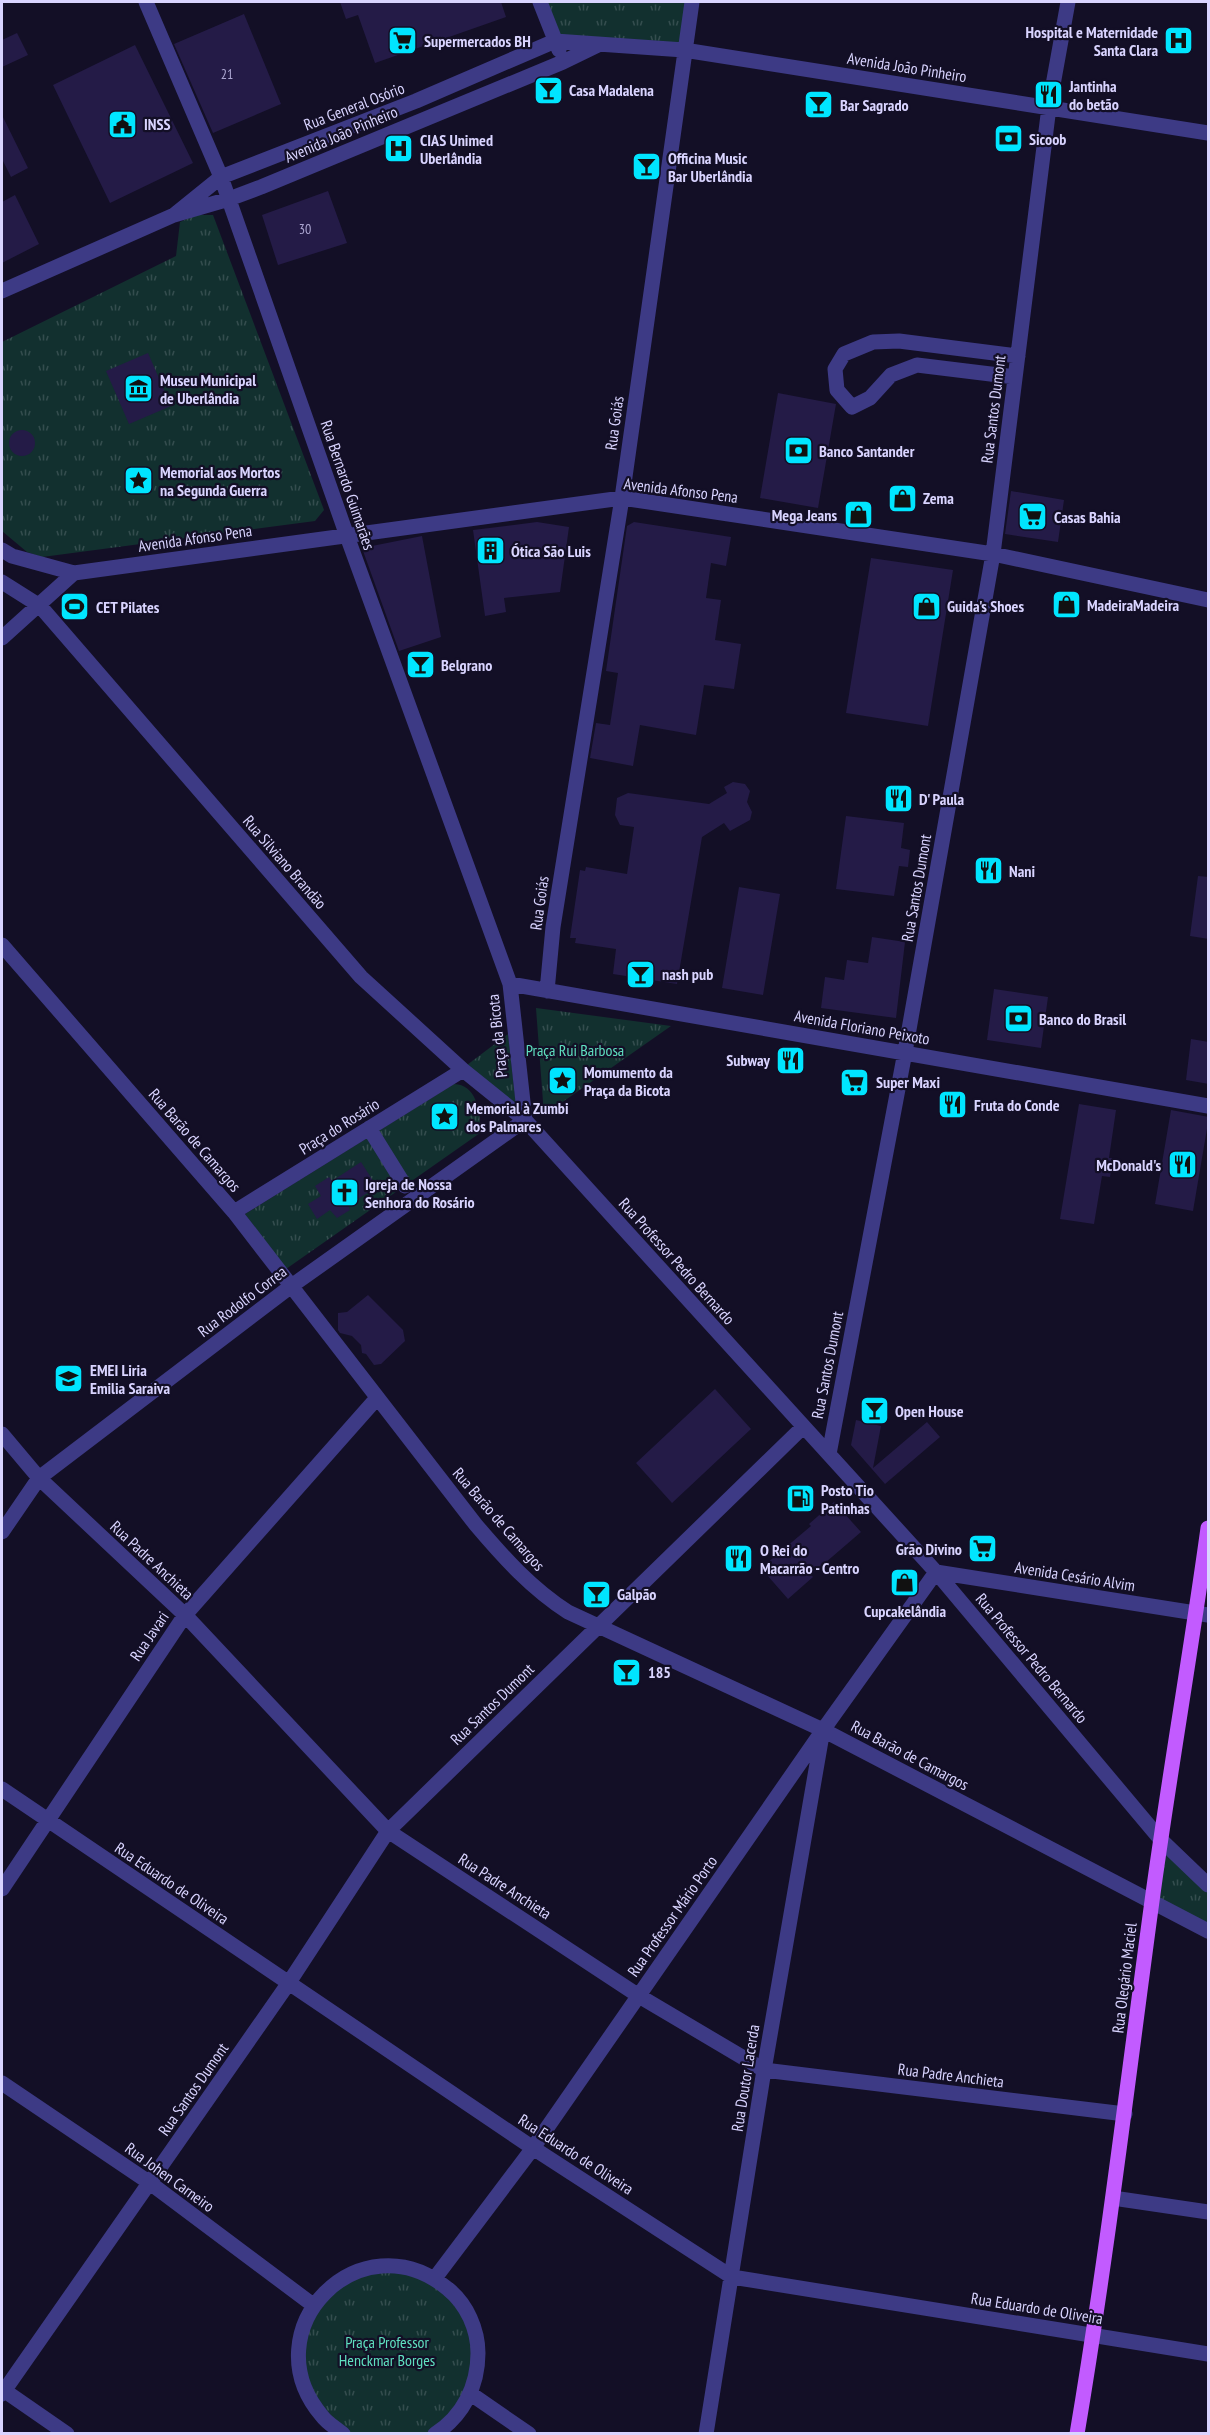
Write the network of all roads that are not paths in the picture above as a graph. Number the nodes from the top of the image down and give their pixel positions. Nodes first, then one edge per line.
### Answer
1 (146, 2) edge
2 (540, 2) edge
3 (692, 2) edge
4 (1068, 2) edge
5 (555, 41) junction
6 (598, 45) junction
7 (684, 50) junction
8 (563, 62) junction
9 (1050, 107) junction
10 (1209, 133) edge
11 (222, 177) junction
12 (229, 199) junction
13 (174, 215) junction
14 (2, 291) edge
15 (1018, 356) junction
16 (1015, 377) junction
17 (622, 498) junction
18 (346, 536) junction
19 (2, 550) edge
20 (993, 554) junction
21 (74, 573) junction
22 (2, 582) edge
23 (1209, 600) edge
24 (40, 606) junction
25 (2, 638) edge
26 (2, 945) edge
27 (510, 984) junction
28 (547, 991) junction
29 (905, 1052) junction
30 (463, 1070) junction
31 (1209, 1106) edge
32 (525, 1120) junction
33 (369, 1128) junction
34 (405, 1186) dead end
35 (234, 1212) junction
36 (290, 1287) junction
37 (377, 1398) junction
38 (803, 1427) junction
39 (2, 1434) edge
40 (829, 1454) junction
41 (39, 1478) junction
42 (1209, 1528) edge
43 (2, 1532) edge
44 (936, 1572) junction
45 (1203, 1614) edge
46 (185, 1615) junction
47 (599, 1626) junction
48 (823, 1730) junction
49 (2, 1789) edge
50 (47, 1820) junction
51 (388, 1831) junction
52 (1161, 1840) junction
53 (1209, 1885) edge
54 (2, 1889) edge
55 (1152, 1901) junction
56 (1209, 1931) edge
57 (288, 1984) junction
58 (639, 1996) junction
59 (764, 2070) junction
60 (2, 2083) edge
61 (1125, 2114) junction
62 (533, 2148) junction
63 (150, 2183) junction
64 (1113, 2198) junction
65 (1209, 2212) edge
66 (732, 2277) junction
67 (435, 2278) junction
68 (313, 2305) junction
69 (1094, 2335) junction
70 (1209, 2354) edge
71 (2, 2391) edge
72 (471, 2394) junction
73 (67, 2433) edge
74 (343, 2433) edge
75 (435, 2433) edge
76 (529, 2433) edge
77 (706, 2433) edge
78 (1077, 2433) edge

1 - 11 street, Rua Bernardo Guimarães
2 - 5 street
3 - 7 street, Rua Goiás
4 - 9 street, Rua Santos Dumont
5 - 6 street, Avenida João Pinheiro
5 - 8 street
5 - 11 street, Rua General Osório
6 - 7 street, Avenida João Pinheiro
6 - 8 street, Avenida João Pinheiro
7 - 9 street, Avenida João Pinheiro
7 - 17 street, Rua Goiás
8 - 12 street, Avenida João Pinheiro
9 - 10 street, Avenida João Pinheiro
9 - 15 street, Rua Santos Dumont
11 - 12 street, Rua Bernardo Guimarães
11 - 13 street, Rua General Osório
12 - 13 street, Rua General Osório
12 - 18 street, Rua Bernardo Guimarães
13 - 14 street, Rua General Osório
15 - 16 street, Rua Santos Dumont
15 - 16 street
16 - 20 street, Rua Santos Dumont
17 - 18 street, Avenida Afonso Pena
17 - 20 street, Avenida Afonso Pena
17 - 28 street, Rua Goiás
18 - 21 street, Avenida Afonso Pena
18 - 27 street, Rua Bernardo Guimarães
19 - 21 street
20 - 23 street, Avenida Afonso Pena
20 - 29 street, Rua Santos Dumont
21 - 24 street
22 - 24 street, Rua Silviano Brandão
24 - 25 street
24 - 30 street, Rua Silviano Brandão
26 - 35 street, Rua Barão de Camargos
27 - 28 street, Avenida Floriano Peixoto
27 - 32 street, Praça da Bicota
28 - 29 street, Avenida Floriano Peixoto
29 - 31 street, Avenida Floriano Peixoto
29 - 40 street, Rua Santos Dumont
30 - 32 street, Rua Silviano Brandão
30 - 33 street, Praça do Rosário
32 - 36 street, Rua Rodolfo Correa
32 - 38 street, Rua Professor Pedro Bernardo
33 - 34 street
33 - 35 street, Praça do Rosário
35 - 36 street, Rua Barão de Camargos
36 - 37 street, Rua Barão de Camargos
36 - 41 street, Rua Rodolfo Correa
37 - 46 street, Rua Javari
37 - 47 street, Rua Barão de Camargos
38 - 40 street, Rua Santos Dumont
38 - 47 street, Rua Santos Dumont
39 - 41 street, Rua Padre Anchieta
40 - 44 street, Rua Professor Pedro Bernardo
41 - 43 street, Rua Rodolfo Correa
41 - 46 street, Rua Padre Anchieta
42 - 45 main road, Rua Olegário Maciel
44 - 45 street, Avenida Cesário Alvim
44 - 48 street, Rua Professor Mário Porto
44 - 52 street, Rua Professor Pedro Bernardo
45 - 52 main road, Rua Olegário Maciel
46 - 50 street, Rua Javari
46 - 51 street, Rua Padre Anchieta
47 - 48 street, Rua Barão de Camargos
47 - 51 street, Rua Santos Dumont
48 - 55 street, Rua Barão de Camargos
48 - 58 street, Rua Professor Mário Porto
48 - 59 street, Rua Doutor Lacerda
49 - 50 street, Rua Eduardo de Oliveira
50 - 54 street, Rua Javari
50 - 57 street, Rua Eduardo de Oliveira
51 - 57 street, Rua Santos Dumont
51 - 58 street, Rua Padre Anchieta
52 - 53 street, Rua Professor Pedro Bernardo
52 - 55 main road, Rua Olegário Maciel
55 - 56 street, Rua Barão de Camargos
55 - 61 main road, Rua Olegário Maciel
57 - 62 street, Rua Eduardo de Oliveira
57 - 63 street, Rua Santos Dumont
58 - 59 street, Rua Padre Anchieta
58 - 62 street, Rua Professor Mário Porto
59 - 61 street, Rua Padre Anchieta
59 - 66 street, Rua Doutor Lacerda
60 - 63 street, Rua Johen Carneiro
61 - 64 main road, Rua Olegário Maciel
62 - 66 street, Rua Eduardo de Oliveira
62 - 67 street, Rua Professor Mário Porto
63 - 68 street, Rua Johen Carneiro
63 - 71 street, Rua Santos Dumont
64 - 65 street
64 - 69 main road, Rua Olegário Maciel
66 - 69 street, Rua Eduardo de Oliveira
66 - 77 street, Rua Doutor Lacerda
67 - 68 street
67 - 72 street
68 - 74 street
69 - 70 street, Rua Eduardo de Oliveira
69 - 78 main road, Rua Olegário Maciel
71 - 73 street
72 - 75 street
72 - 76 street

